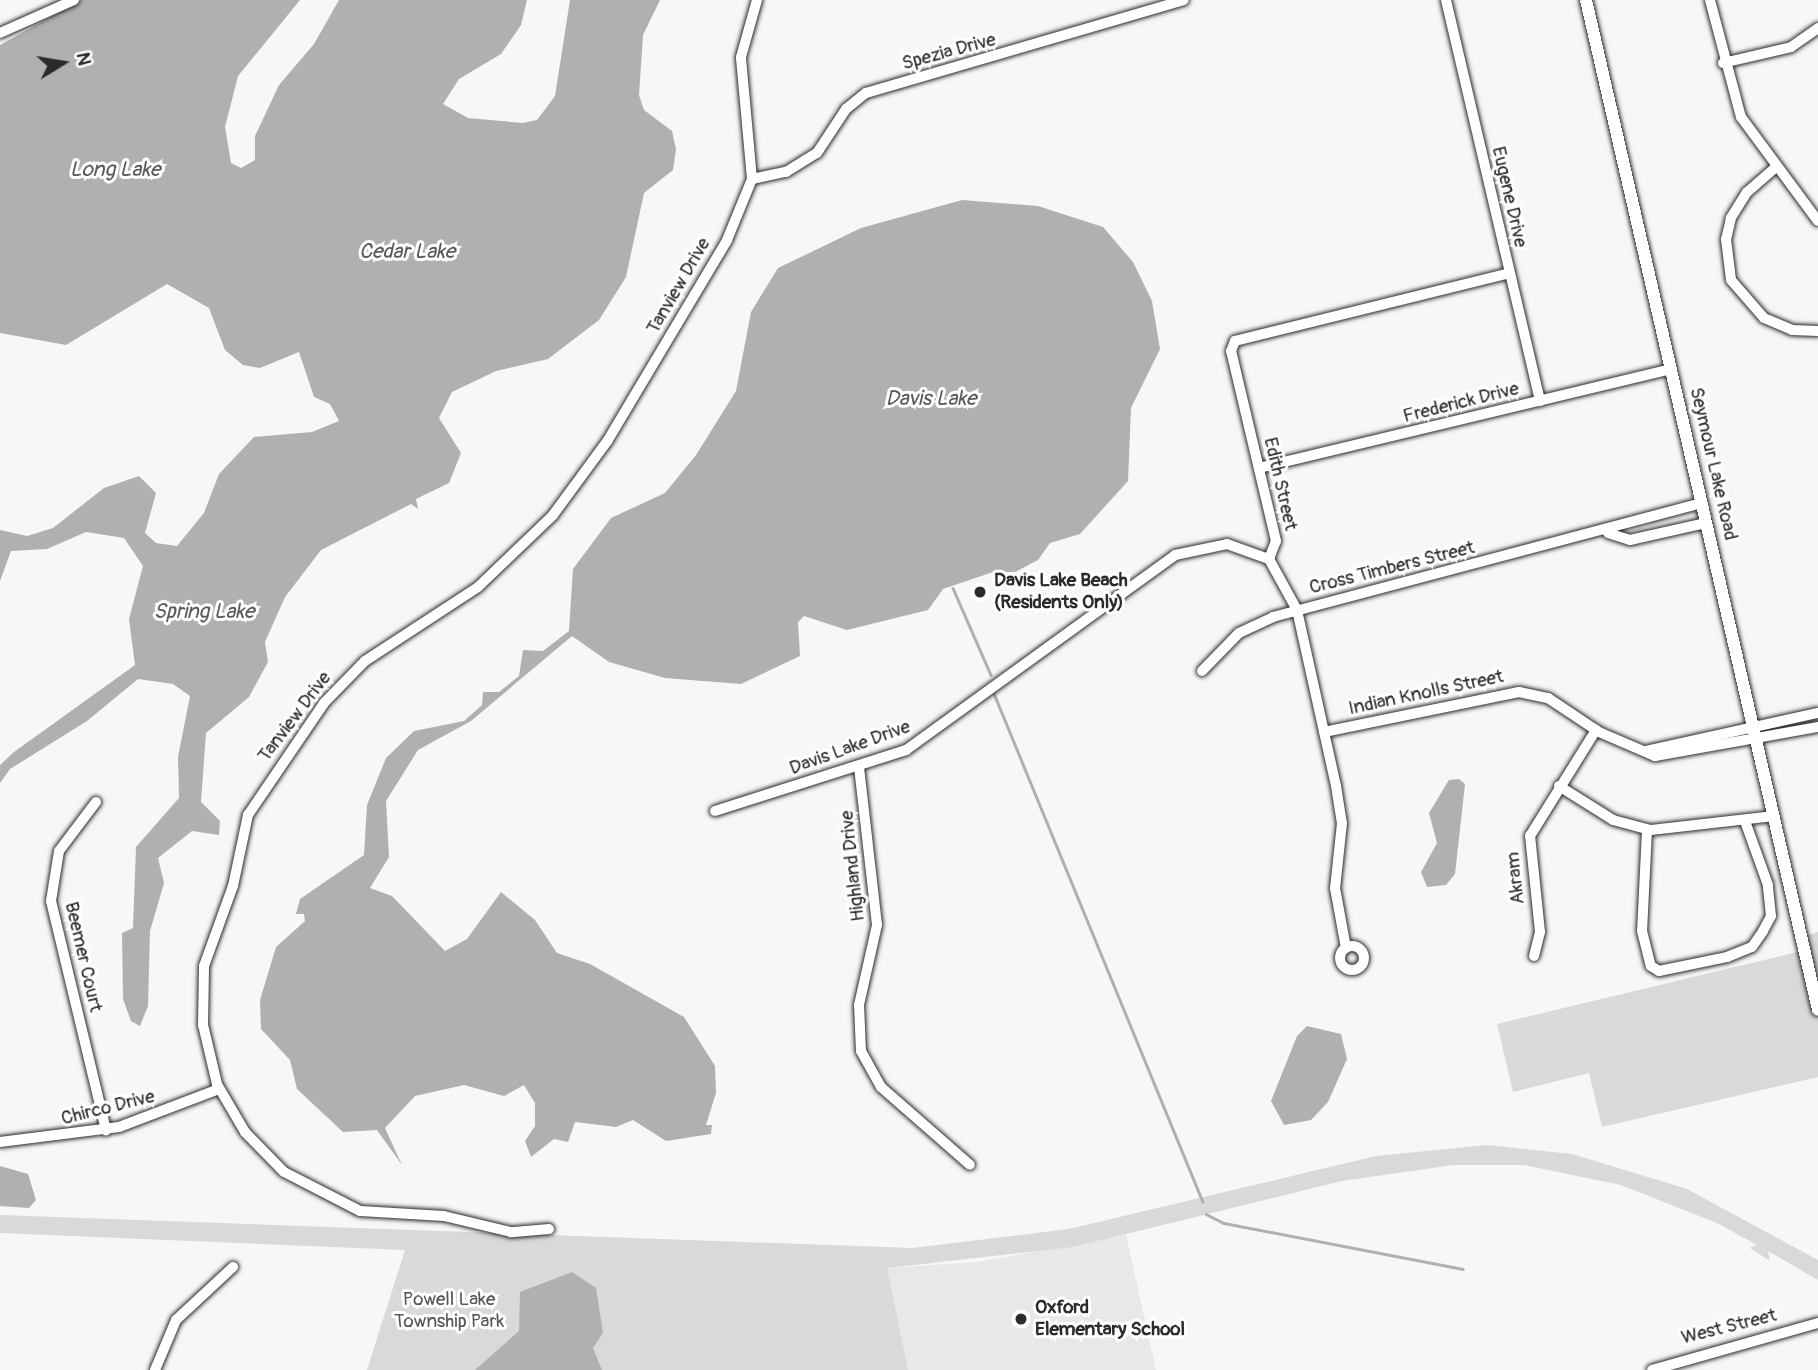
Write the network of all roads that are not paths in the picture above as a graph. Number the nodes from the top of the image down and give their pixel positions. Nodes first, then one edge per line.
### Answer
1 (74, 0) edge
2 (757, 0) edge
3 (1184, 0) edge
4 (1446, 0) edge
5 (1586, 0) edge
6 (1710, 0) edge
7 (1818, 28) edge
8 (0, 33) edge
9 (1723, 63) junction
10 (1776, 167) junction
11 (752, 179) junction
12 (1818, 221) edge
13 (1509, 273) junction
14 (1818, 331) edge
15 (1671, 369) junction
16 (1540, 401) junction
17 (1259, 468) junction
18 (1702, 503) junction
19 (1706, 523) junction
20 (1608, 533) junction
21 (1269, 559) junction
22 (1297, 610) junction
23 (1202, 671) dead end
24 (1818, 713) edge
25 (1753, 726) junction
26 (1818, 727) edge
27 (1596, 730) junction
28 (1324, 732) junction
29 (1756, 740) junction
30 (1646, 751) junction
31 (859, 767) junction
32 (1559, 786) junction
33 (96, 802) dead end
34 (715, 811) dead end
35 (1774, 816) junction
36 (1745, 821) junction
37 (1647, 830) junction
38 (1346, 948) dead end
39 (1534, 956) dead end
40 (1818, 1010) edge
41 (219, 1089) junction
42 (106, 1130) junction
43 (0, 1142) edge
44 (970, 1165) dead end
45 (549, 1229) dead end
46 (233, 1267) dead end
47 (1818, 1323) edge
48 (155, 1370) edge
49 (1652, 1370) edge

1 - 8 street
2 - 11 street, Tanview Drive
3 - 11 street, Spezia Drive
4 - 13 street, Eugene Drive
5 - 15 street, Seymour Lake Road
6 - 9 street
7 - 9 street
9 - 10 street
10 - 12 street
10 - 14 street
11 - 41 street, Tanview Drive
13 - 16 street, Eugene Drive
13 - 17 street, Edith Street
15 - 16 street, Frederick Drive
15 - 18 street, Seymour Lake Road
16 - 17 street, Frederick Drive
17 - 21 street, Edith Street
18 - 19 street, Seymour Lake Road
18 - 20 street, Cross Timbers Street
19 - 20 street, Cross Timbers Street
19 - 25 street, Seymour Lake Road
20 - 22 street, Cross Timbers Street
21 - 22 street, Edith Street
21 - 31 street, Davis Lake Drive
22 - 23 street, Cross Timbers Street
22 - 28 street, Edith Street
24 - 25 street
25 - 29 street, Seymour Lake Road
25 - 30 street
26 - 29 street, Indian Knolls Street
27 - 28 street, Indian Knolls Street
27 - 30 street, Indian Knolls Street
27 - 32 street, Akram
28 - 38 street, Edith Street
29 - 30 street, Indian Knolls Street
29 - 35 street, Seymour Lake Road
31 - 34 street, Davis Lake Drive
31 - 44 street, Highland Drive
32 - 37 street
32 - 39 street, Akram
33 - 42 street, Beemer Court
35 - 36 street
35 - 40 street, Seymour Lake Road
36 - 37 street
36 - 37 street
41 - 42 street, Chirco Drive
41 - 45 street, Tanview Drive
42 - 43 street, Chirco Drive
46 - 48 street
47 - 49 street, West Street

